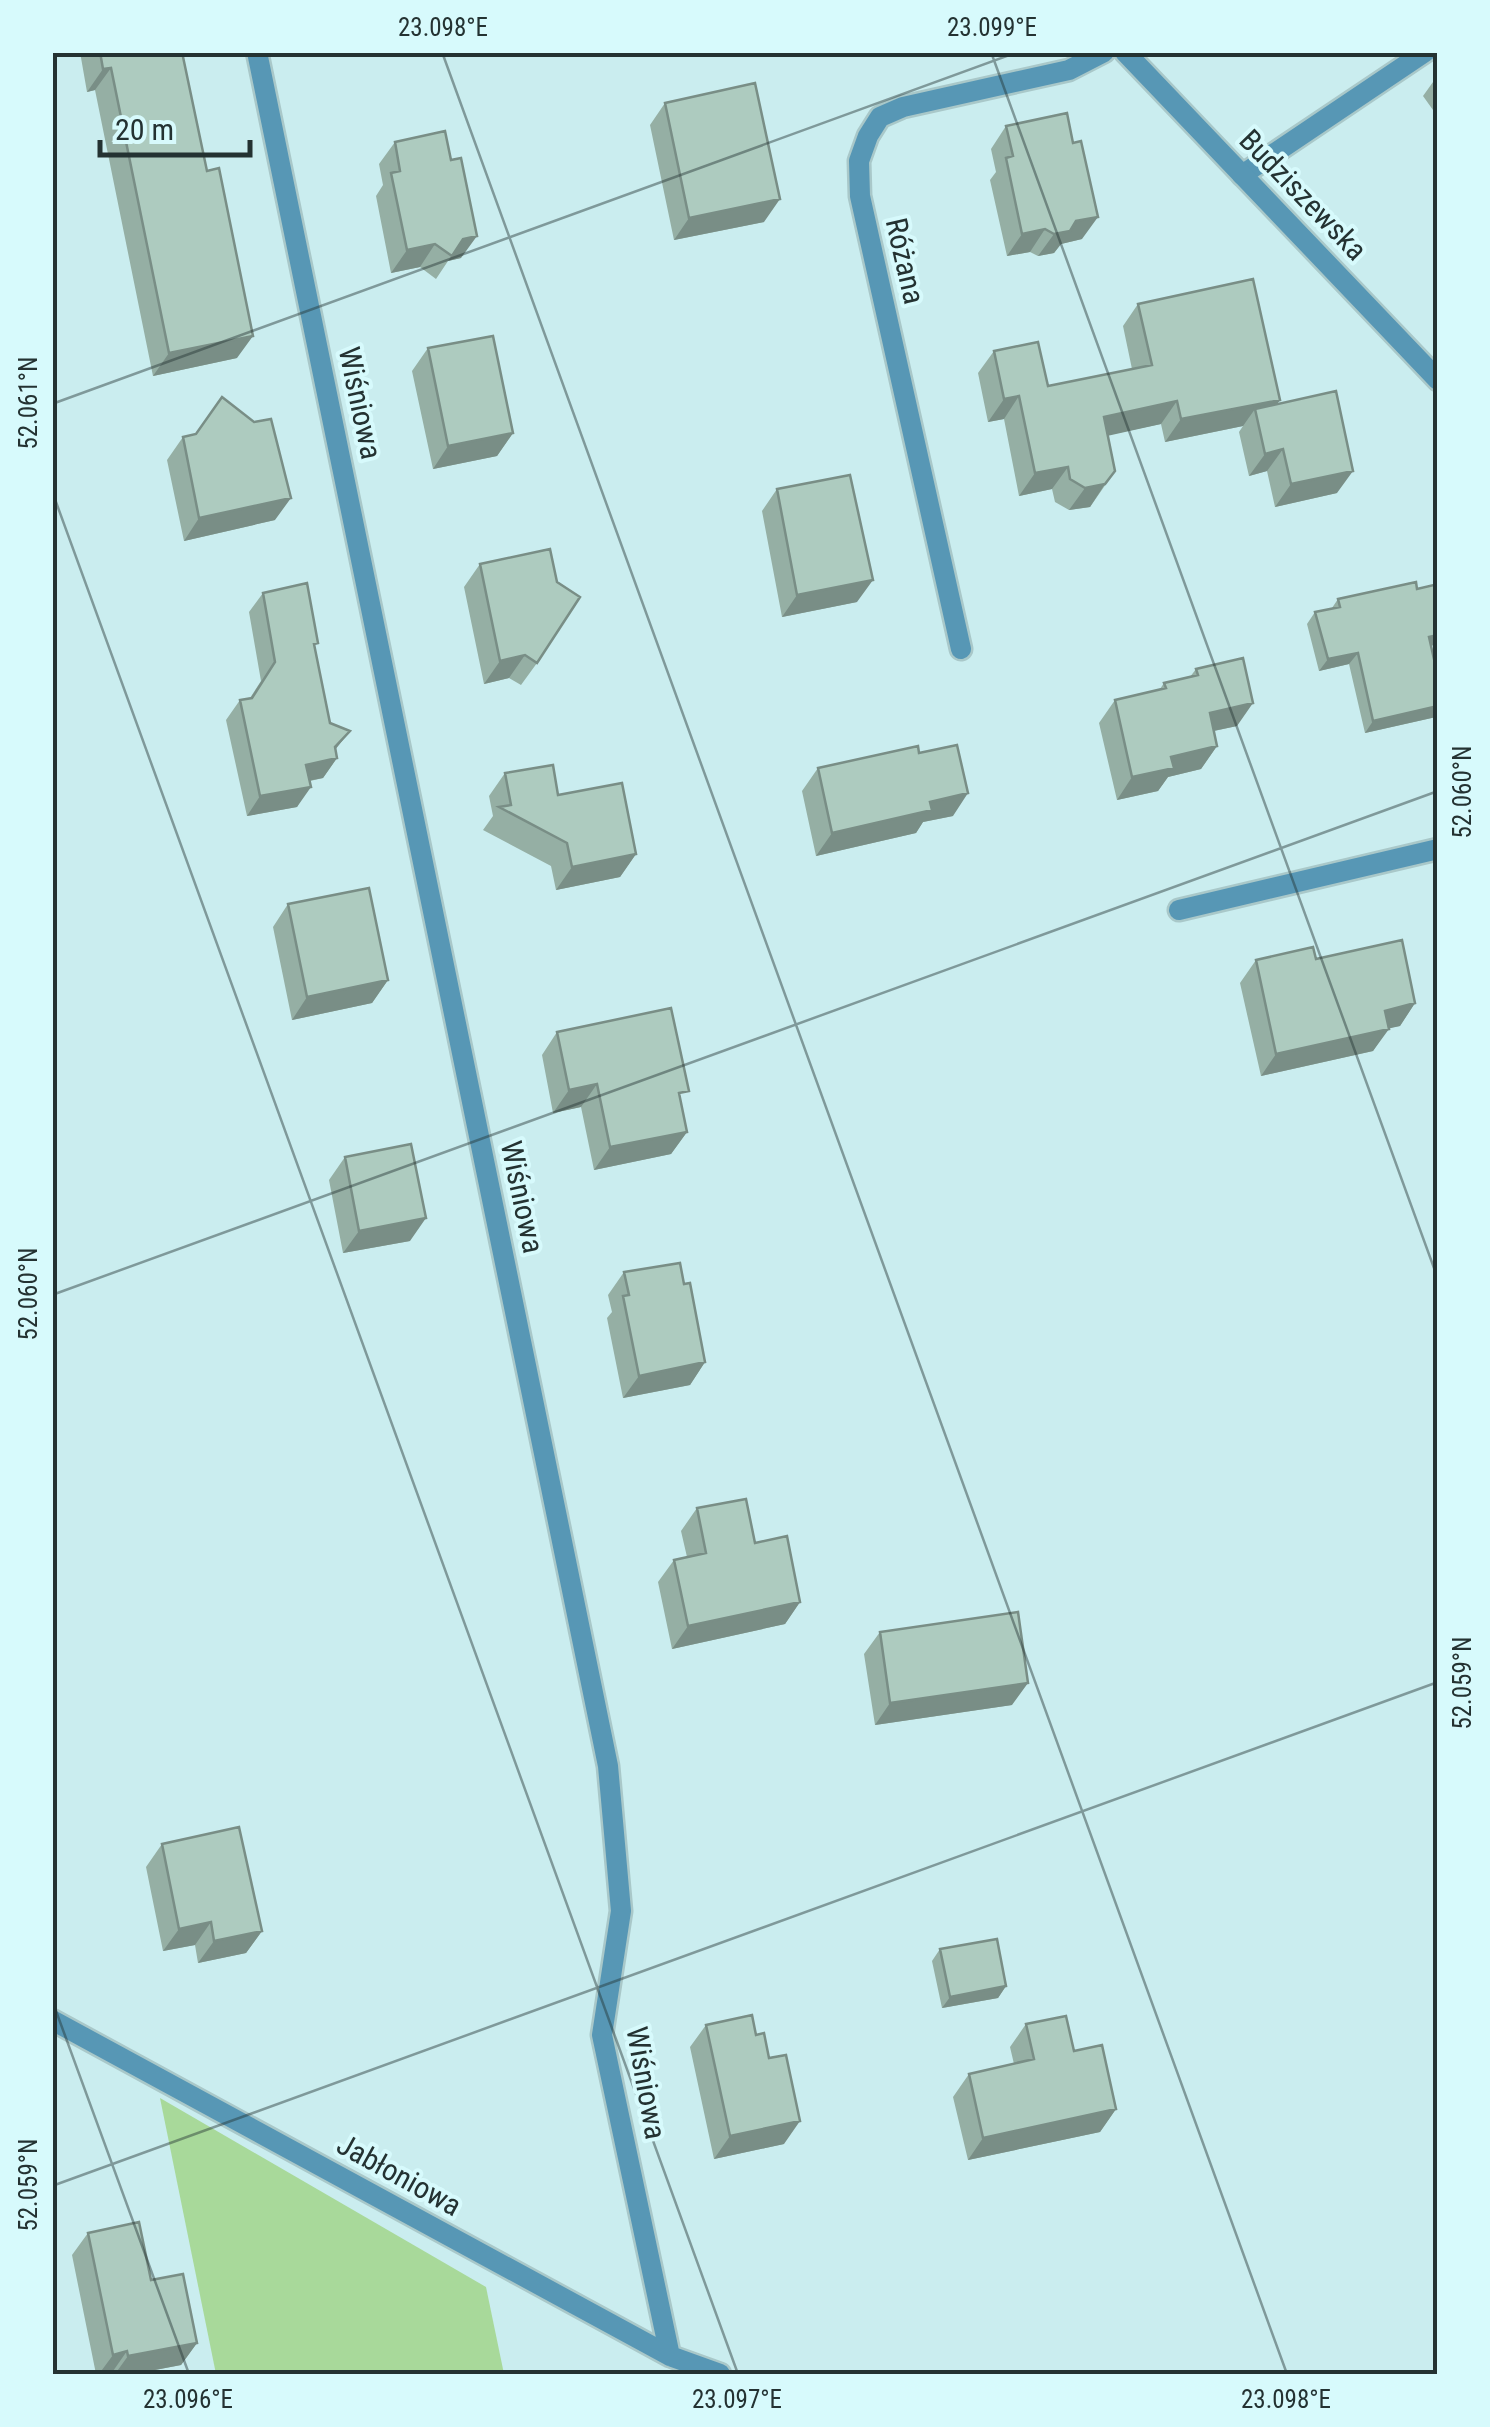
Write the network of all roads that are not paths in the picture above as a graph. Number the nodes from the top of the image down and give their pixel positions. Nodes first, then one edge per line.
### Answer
1 (257, 52) edge
2 (1104, 52) edge
3 (1126, 52) edge
4 (1426, 52) edge
5 (1242, 175) junction
6 (1438, 380) edge
7 (961, 649) dead end
8 (1438, 849) edge
9 (1179, 910) dead end
10 (52, 2020) edge
11 (670, 2356) junction
12 (720, 2374) edge

1 - 11 street, Wiśniowa
2 - 7 street, Różana
3 - 5 street, Budziszewska
4 - 5 street
5 - 6 street, Budziszewska
8 - 9 street
10 - 11 street, Jabłoniowa
11 - 12 street, Jabłoniowa

